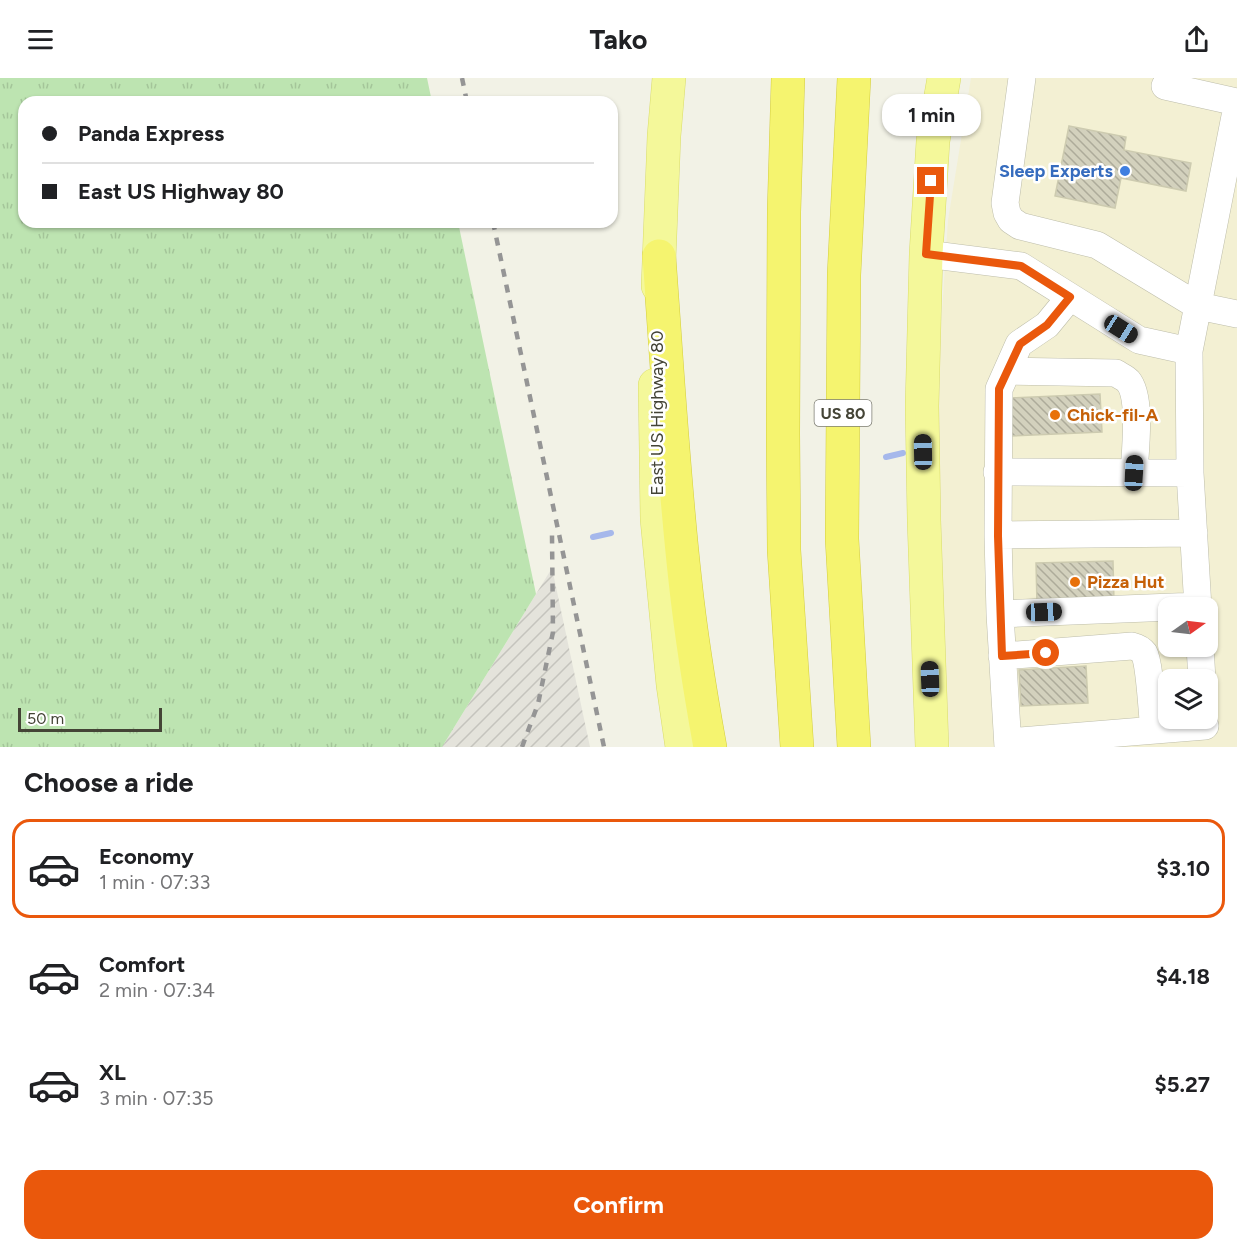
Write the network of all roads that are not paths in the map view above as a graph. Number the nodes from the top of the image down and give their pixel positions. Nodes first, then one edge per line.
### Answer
1 (669, 78) edge
2 (788, 78) edge
3 (854, 78) edge
4 (944, 78) edge
5 (1022, 78) edge
6 (1165, 86) dead end
7 (1237, 107) edge
8 (926, 254) junction
9 (659, 256) junction
10 (1070, 297) junction
11 (1198, 306) junction
12 (1237, 314) edge
13 (1189, 351) junction
14 (1008, 371) junction
15 (997, 472) junction
16 (1134, 473) junction
17 (1190, 473) junction
18 (1194, 533) junction
19 (998, 536) junction
20 (1197, 597) edge
21 (1158, 608) edge
22 (1000, 614) junction
23 (1002, 656) junction
24 (1154, 730) junction
25 (1205, 731) edge
26 (1008, 745) edge
27 (682, 747) edge
28 (710, 747) edge
29 (797, 747) edge
30 (854, 747) edge
31 (932, 747) edge

1 - 9 main road, East US Highway 80
2 - 29 highway
3 - 30 highway, US 80
4 - 8 main road
5 - 11 lane
6 - 7 lane
7 - 11 lane
8 - 10 lane
8 - 31 main road
9 - 27 main road, East US Highway 80
9 - 28 highway
10 - 13 lane
10 - 14 lane
11 - 12 lane
11 - 13 lane
13 - 17 lane
14 - 15 lane
14 - 16 lane
15 - 16 lane
15 - 19 lane
16 - 17 lane
17 - 18 lane
18 - 19 lane
18 - 20 lane
19 - 22 lane
21 - 22 lane
22 - 23 lane
23 - 24 lane
23 - 26 lane
24 - 25 lane
24 - 26 lane

